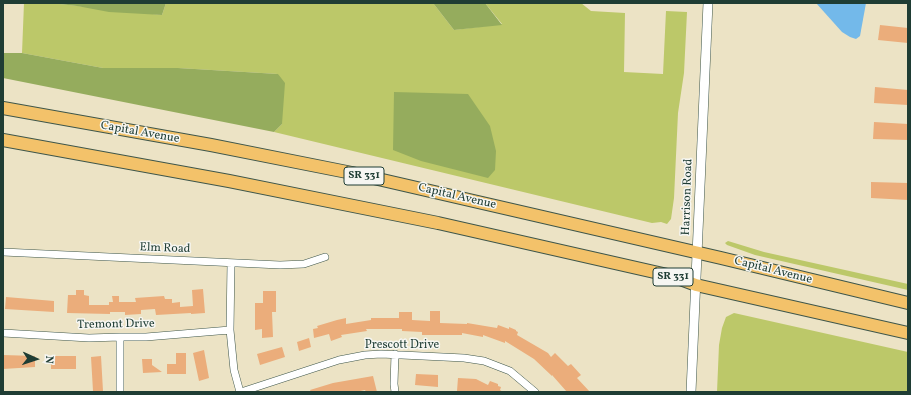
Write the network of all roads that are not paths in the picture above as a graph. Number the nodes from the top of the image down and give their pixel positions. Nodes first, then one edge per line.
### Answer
1 (708, 3) edge
2 (3, 108) edge
3 (3, 140) edge
4 (3, 252) edge
5 (697, 253) junction
6 (324, 257) dead end
7 (231, 263) junction
8 (696, 285) junction
9 (908, 303) edge
10 (230, 330) junction
11 (3, 333) edge
12 (908, 333) edge
13 (120, 337) junction
14 (395, 354) junction
15 (120, 392) edge
16 (241, 392) edge
17 (395, 392) edge
18 (535, 392) edge
19 (691, 392) edge

1 - 5 street, Harrison Road
2 - 5 highway, Capital Avenue / SR 331
3 - 8 highway, SR 331
4 - 7 street, Elm Road
5 - 8 street, Harrison Road
5 - 9 highway, Capital Avenue / SR 331
6 - 7 street, Elm Road
7 - 10 street
8 - 12 highway, SR 331
8 - 19 street, Harrison Road
10 - 13 street, Tremont Drive
10 - 16 street
11 - 13 street, Tremont Drive
13 - 15 street
14 - 16 street, Prescott Drive
14 - 17 street
14 - 18 street, Prescott Drive

